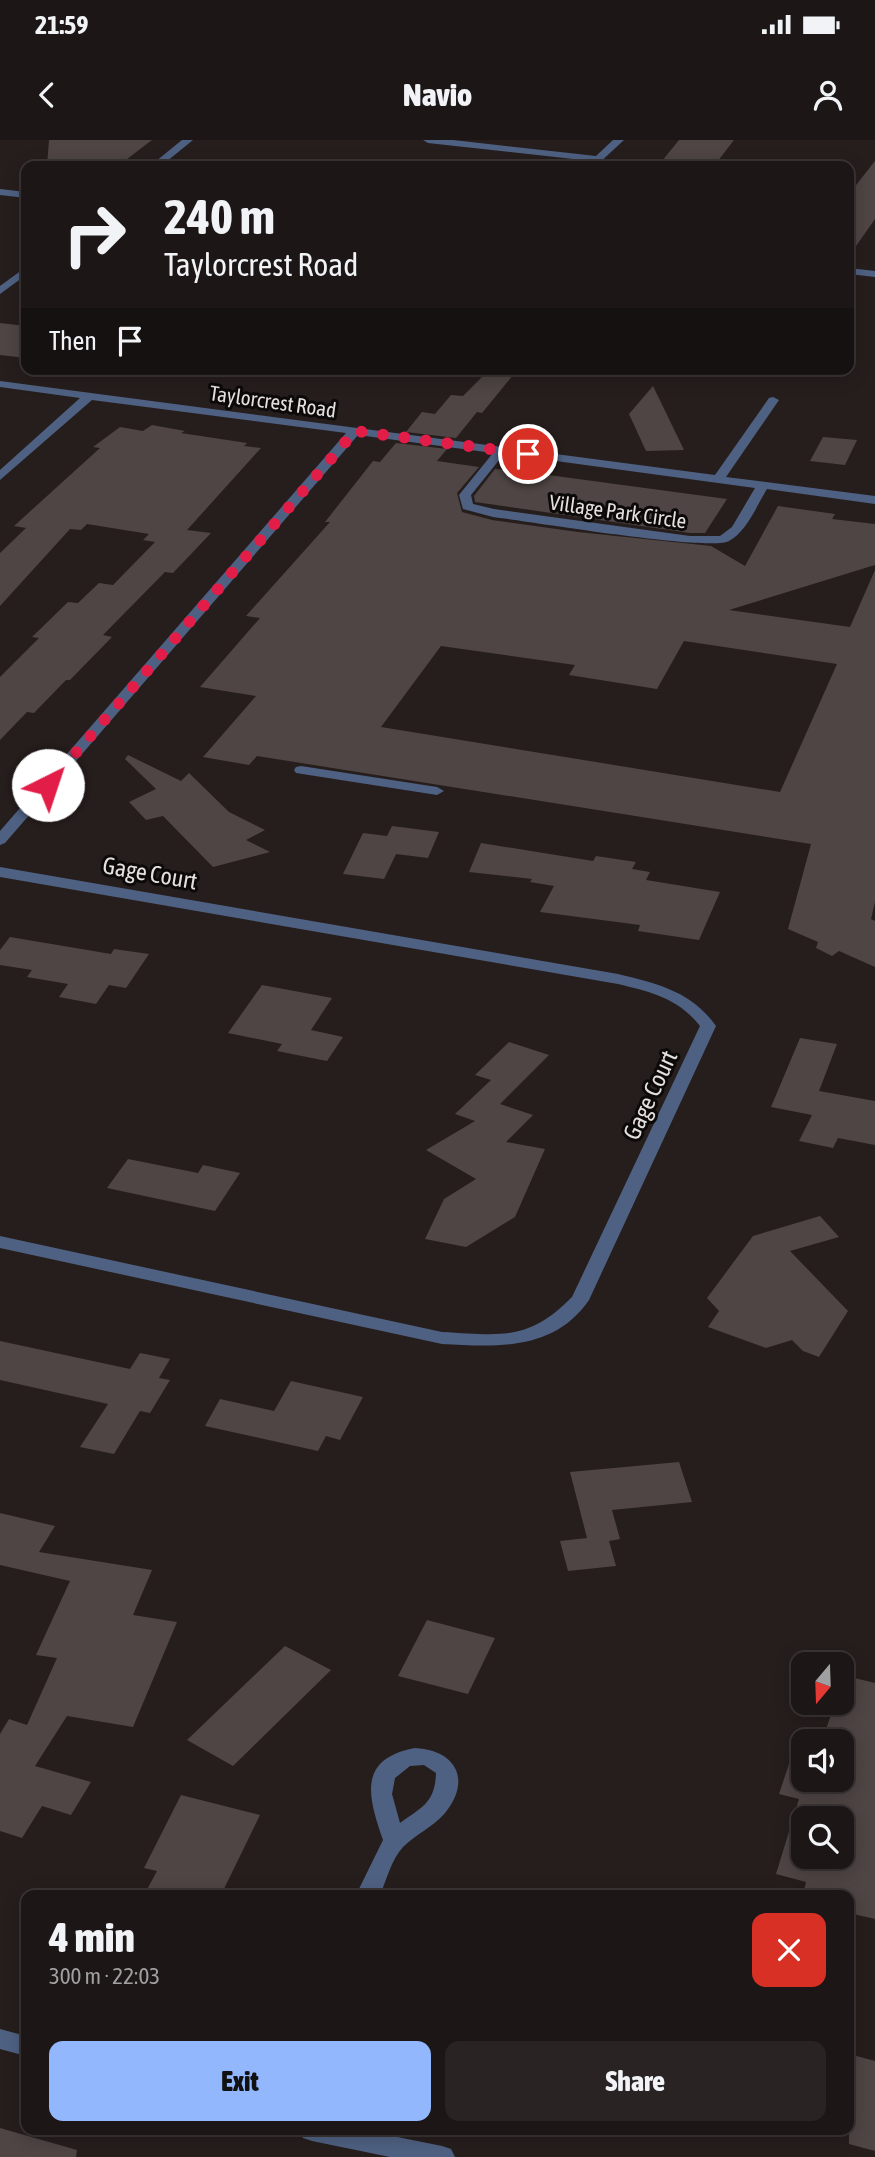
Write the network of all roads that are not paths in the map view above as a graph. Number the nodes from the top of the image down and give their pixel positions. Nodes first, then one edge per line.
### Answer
1 (188, 140) edge
2 (428, 140) edge
3 (619, 140) edge
4 (161, 161) edge
5 (586, 161) edge
6 (595, 161) edge
7 (0, 192) edge
8 (21, 194) edge
9 (854, 272) edge
10 (21, 274) edge
11 (875, 274) edge
12 (0, 291) edge
13 (0, 384) edge
14 (89, 396) junction
15 (773, 400) dead end
16 (355, 431) junction
17 (501, 451) junction
18 (0, 476) edge
19 (718, 479) junction
20 (763, 485) junction
21 (875, 500) edge
22 (301, 770) dead end
23 (438, 791) dead end
24 (0, 840) edge
25 (0, 872) edge
26 (0, 1242) edge
27 (395, 1841) dead end
28 (370, 1890) edge
29 (0, 2039) edge
30 (21, 2045) edge
31 (336, 2135) edge
32 (442, 2157) edge

1 - 4 street
2 - 5 street
3 - 6 street
7 - 8 street
9 - 11 street
10 - 12 street
13 - 14 street, Taylorcrest Road
14 - 16 street, Taylorcrest Road
14 - 18 street
15 - 19 street
16 - 17 street, Taylorcrest Road
16 - 24 street
17 - 19 street, Taylorcrest Road
17 - 20 street, Village Park Circle
19 - 20 street, Taylorcrest Road
20 - 21 street, Taylorcrest Road
22 - 23 street
25 - 26 street, Gage Court
27 - 28 street
29 - 30 street
31 - 32 street

